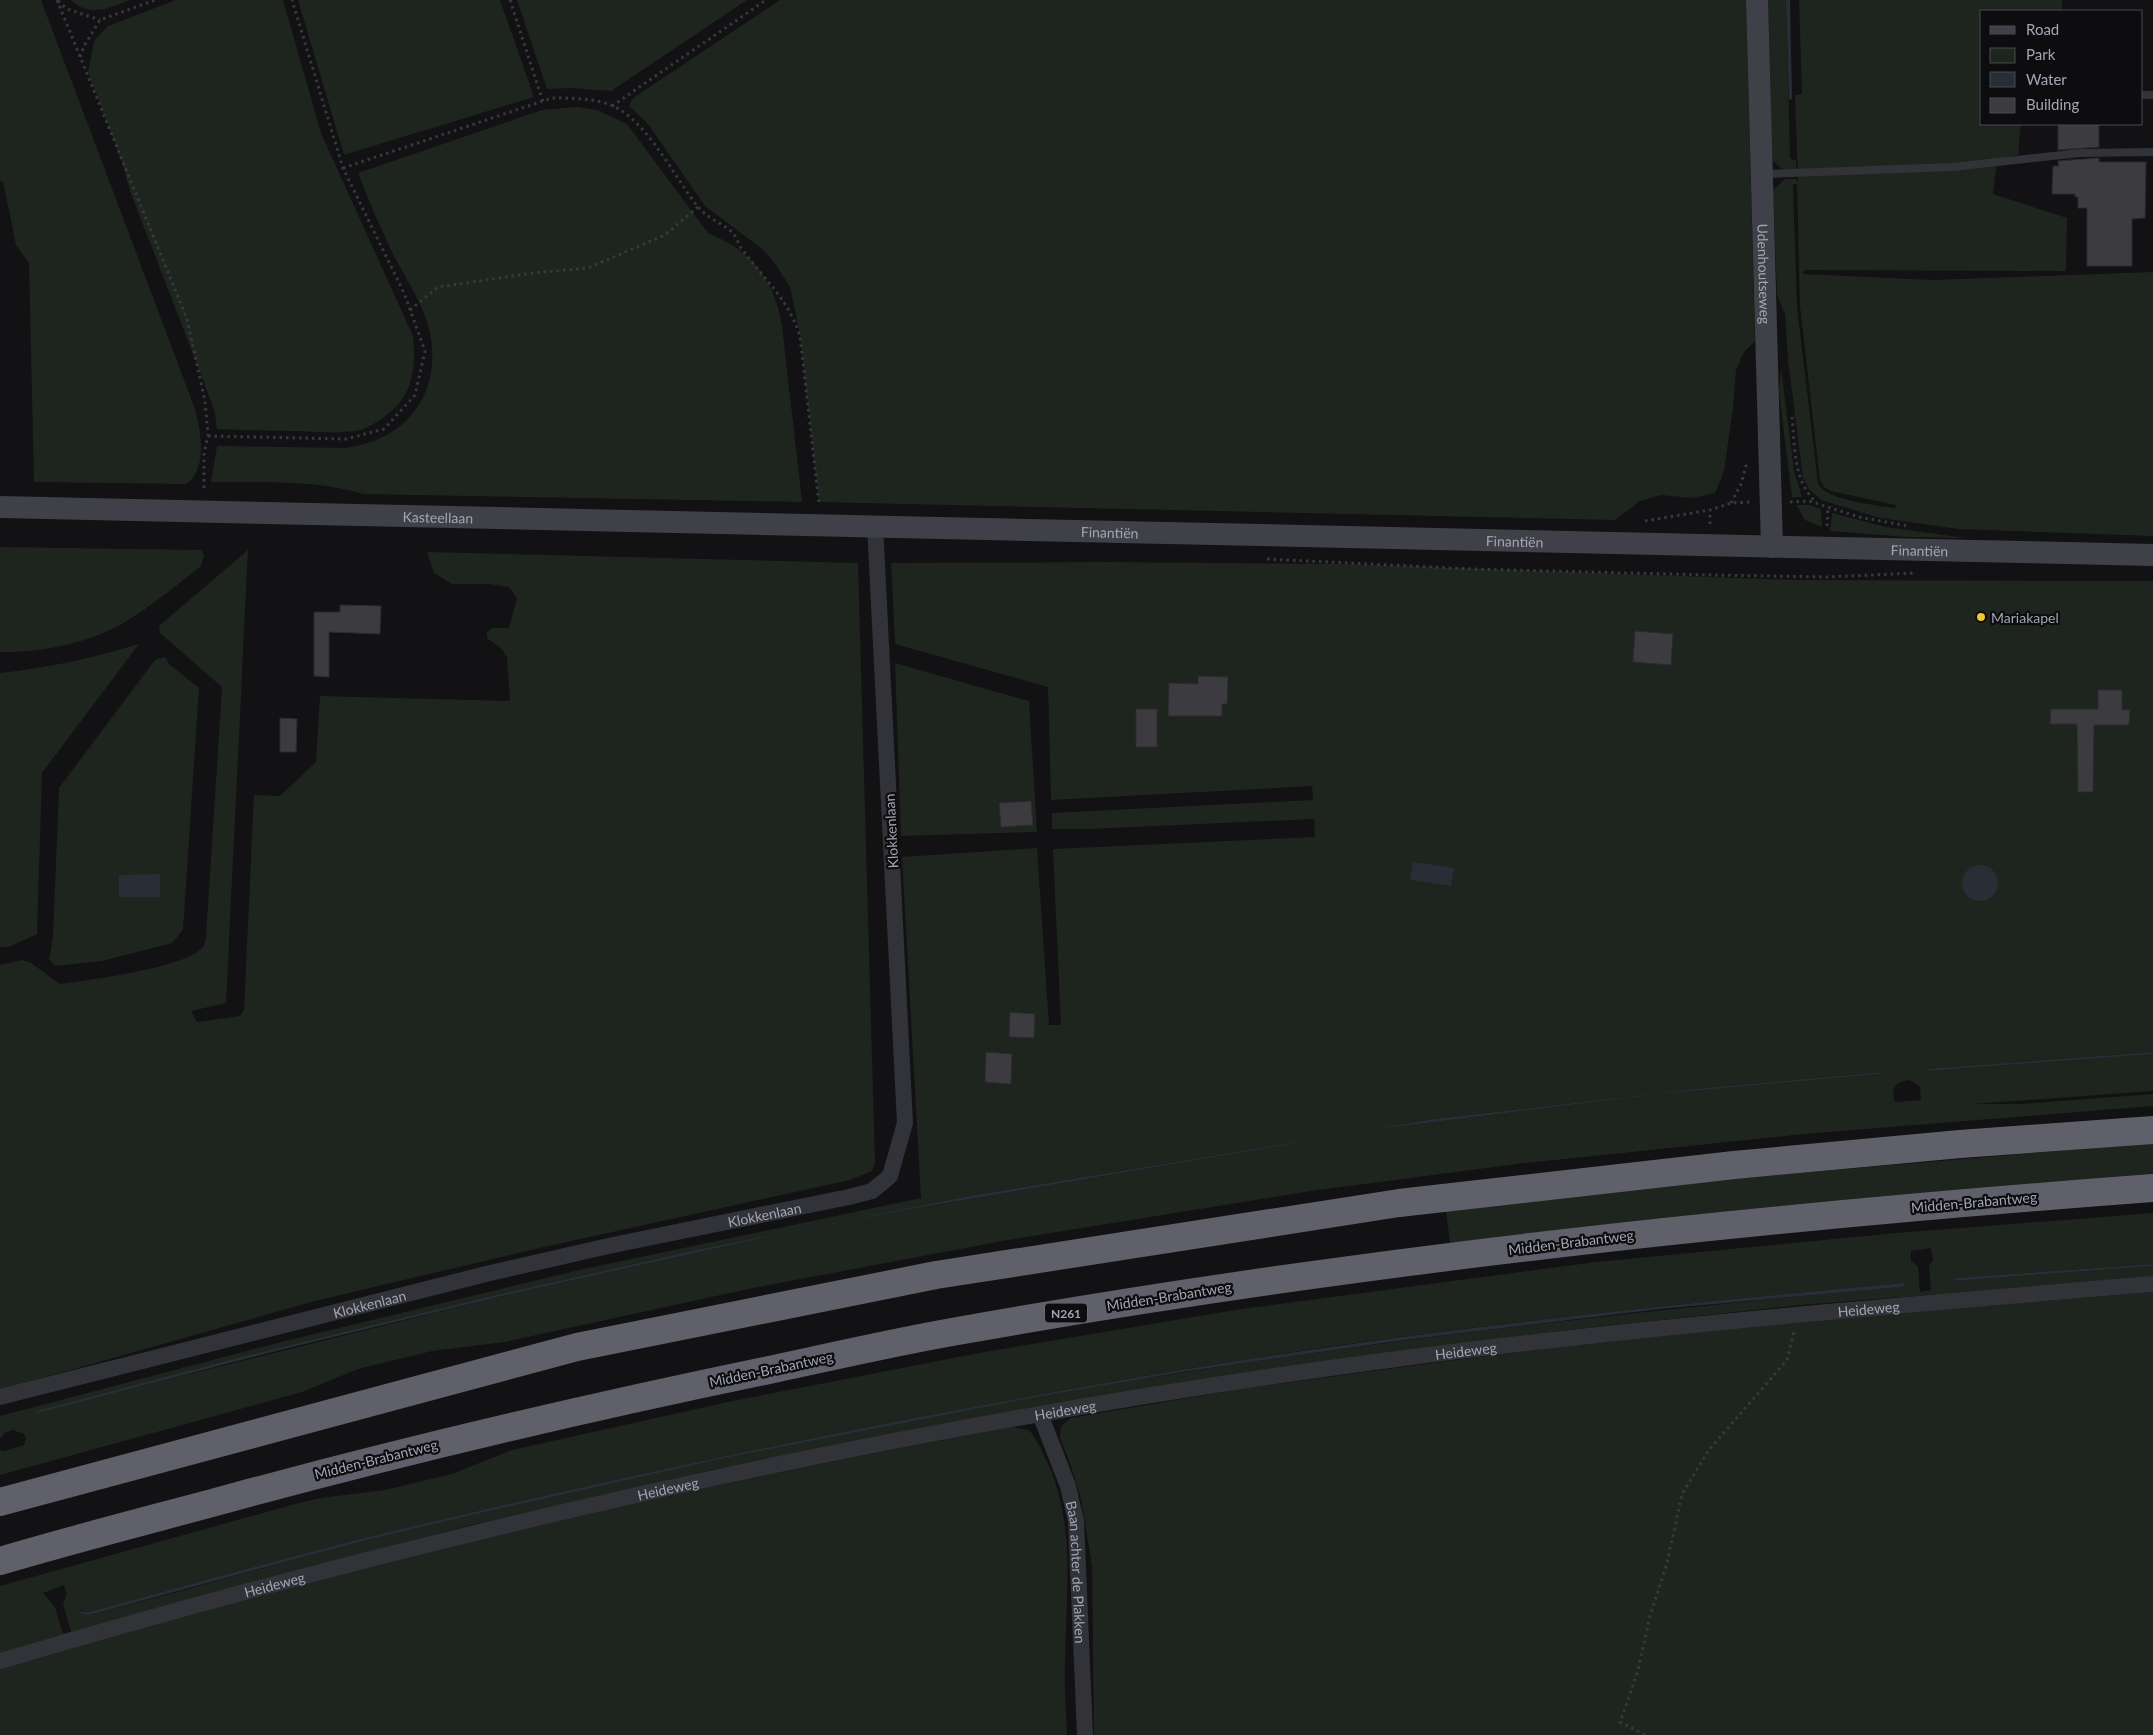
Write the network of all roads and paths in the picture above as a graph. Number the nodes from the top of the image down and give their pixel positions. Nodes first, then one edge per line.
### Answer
1 (57, 0) edge
2 (155, 0) edge
3 (292, 0) edge
4 (510, 0) edge
5 (766, 0) edge
6 (1757, 0) edge
7 (100, 20) junction
8 (80, 58) junction
9 (543, 102) junction
10 (612, 106) junction
11 (2153, 152) edge
12 (343, 168) junction
13 (1762, 174) junction
14 (698, 207) junction
15 (410, 310) junction
16 (208, 436) junction
17 (204, 492) dead end
18 (1771, 502) junction
19 (0, 507) edge
20 (1710, 510) dead end
21 (876, 525) junction
22 (814, 526) junction
23 (1915, 528) dead end
24 (1772, 547) junction
25 (2153, 555) edge
26 (1925, 573) dead end
27 (1710, 575) dead end
28 (2153, 1130) edge
29 (2153, 1188) edge
30 (2153, 1284) edge
31 (1795, 1314) junction
32 (0, 1398) edge
33 (1040, 1414) junction
34 (0, 1502) edge
35 (0, 1561) edge
36 (0, 1661) edge
37 (1085, 1735) edge
38 (1645, 1735) edge

1 - 7 path
1 - 8 path
2 - 7 path
3 - 12 path
4 - 9 path
5 - 10 path
6 - 13 street, Udenhoutseweg
7 - 8 path
8 - 16 path
9 - 10 path
9 - 12 path
10 - 14 path
11 - 13 lane
12 - 15 path
13 - 18 street, Udenhoutseweg
14 - 15 path
14 - 22 path
15 - 16 path
16 - 17 path
18 - 20 path, Finantiën
18 - 23 path, Finantiën
18 - 24 street, Udenhoutseweg
19 - 22 street, Kasteellaan
21 - 22 street, Kasteellaan
21 - 24 street, Finantiën
21 - 32 street, Klokkenlaan
24 - 25 street, Finantiën
26 - 27 path, Finantiën
28 - 34 highway
29 - 35 highway, Midden-Brabantweg / N261
30 - 31 street, Heideweg
31 - 33 street, Heideweg
31 - 38 path
33 - 36 street, Heideweg
33 - 37 street, Baan achter de Plakken

